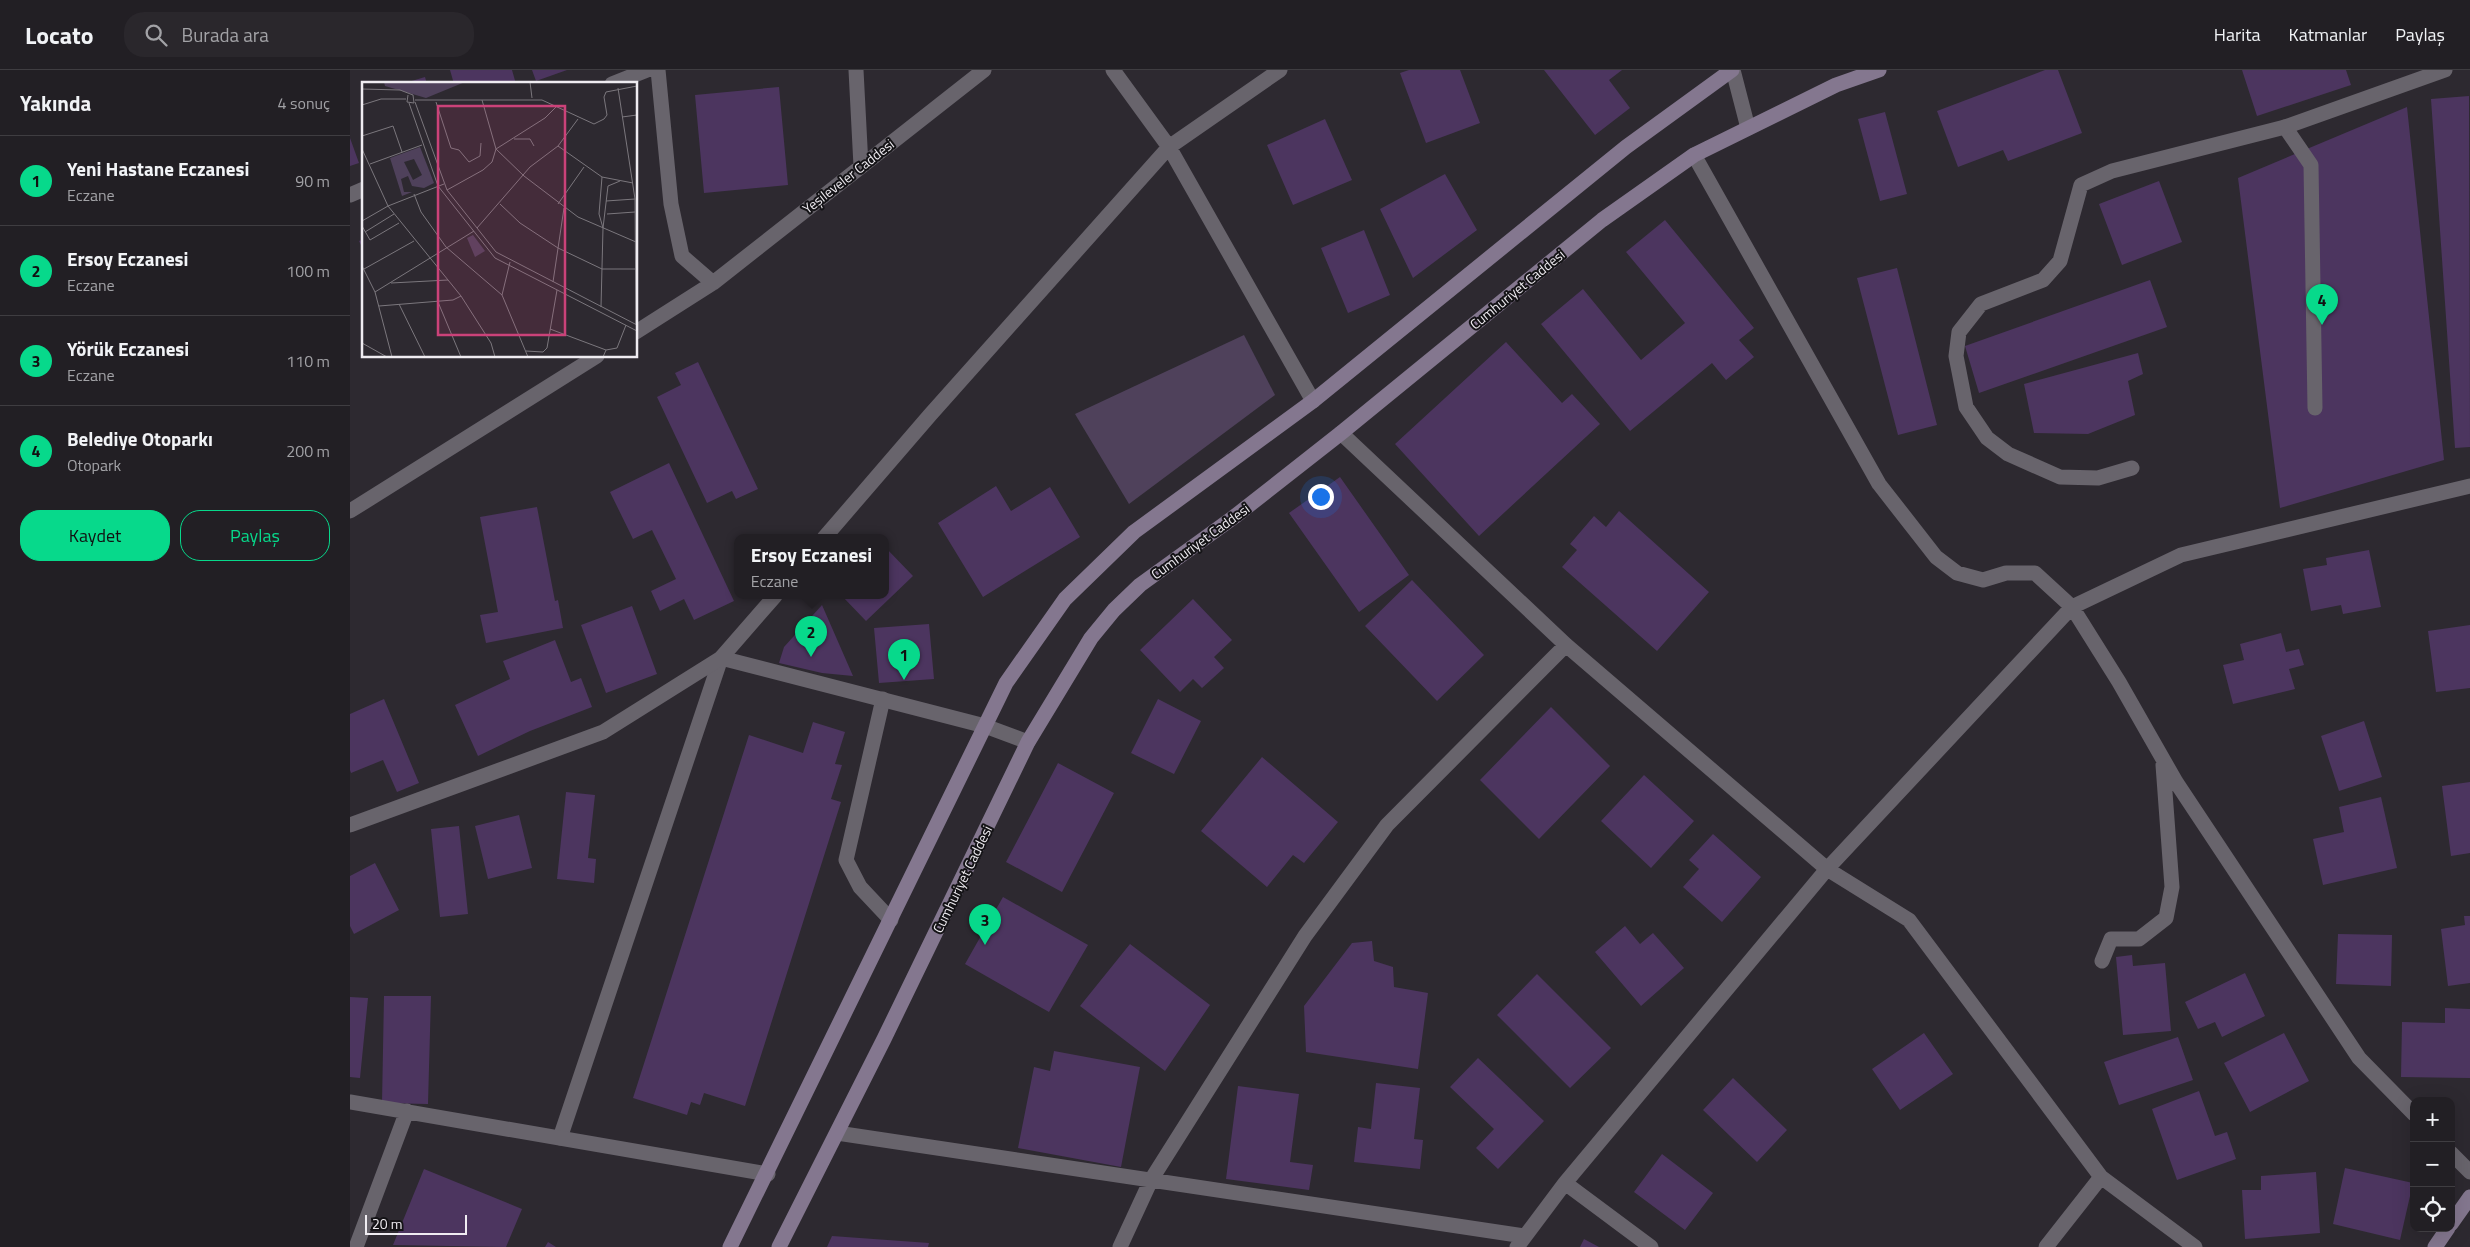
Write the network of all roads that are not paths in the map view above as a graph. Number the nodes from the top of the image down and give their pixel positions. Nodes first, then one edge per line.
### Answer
1 (647, 70) edge
2 (658, 70) edge
3 (856, 70) edge
4 (984, 70) edge
5 (1113, 70) edge
6 (1280, 70) edge
7 (1732, 70) edge
8 (1879, 70) edge
9 (2445, 70) edge
10 (617, 82) edge
11 (2286, 127) junction
12 (1748, 128) junction
13 (1169, 147) junction
14 (1694, 155) junction
15 (861, 166) junction
16 (362, 190) edge
17 (350, 195) edge
18 (714, 283) junction
19 (638, 331) edge
20 (594, 358) edge
21 (1313, 401) junction
22 (2315, 408) dead end
23 (1341, 433) junction
24 (2132, 468) dead end
25 (2470, 486) edge
26 (350, 511) edge
27 (827, 534) edge
28 (772, 599) edge
29 (2072, 608) junction
30 (1566, 645) junction
31 (721, 658) junction
32 (883, 699) junction
33 (985, 726) junction
34 (1028, 742) junction
35 (2162, 758) junction
36 (350, 825) edge
37 (1827, 869) junction
38 (891, 920) junction
39 (2102, 961) dead end
40 (350, 1102) edge
41 (2410, 1110) edge
42 (407, 1111) junction
43 (837, 1133) junction
44 (560, 1138) junction
45 (2455, 1157) edge
46 (2470, 1172) edge
47 (768, 1174) junction
48 (2101, 1177) junction
49 (1152, 1180) junction
50 (1565, 1183) junction
51 (2470, 1197) edge
52 (2455, 1218) edge
53 (2445, 1232) edge
54 (1520, 1241) edge
55 (356, 1247) edge
56 (730, 1247) edge
57 (779, 1247) edge
58 (1120, 1247) edge
59 (1651, 1247) edge
60 (2046, 1247) edge
61 (2195, 1247) edge
62 (2436, 1247) edge

1 - 10 street
2 - 18 street
3 - 15 street
4 - 15 street, Yeşileveler Caddesi
5 - 13 street
6 - 13 street
7 - 12 street
7 - 21 main road
8 - 12 main road, Cumhuriyet Caddesi
9 - 11 street
11 - 22 street
11 - 24 street
12 - 14 main road, Cumhuriyet Caddesi
13 - 21 street
13 - 27 street
14 - 23 main road, Cumhuriyet Caddesi
14 - 29 street
15 - 18 street, Yeşileveler Caddesi
16 - 17 street
18 - 19 street, Yeşileveler Caddesi
20 - 26 street
21 - 33 main road
23 - 30 street
23 - 34 main road, Cumhuriyet Caddesi
25 - 29 street
28 - 31 street
29 - 35 street
29 - 37 street
30 - 37 street
30 - 49 street
31 - 32 street
31 - 36 street
31 - 44 street
32 - 33 street
32 - 38 street
33 - 34 street
33 - 38 main road
34 - 43 main road, Cumhuriyet Caddesi
35 - 39 street
35 - 41 street
37 - 48 street
37 - 50 street
38 - 47 main road
40 - 42 street
42 - 44 street
42 - 55 street
43 - 49 street
43 - 57 main road, Cumhuriyet Caddesi
44 - 47 street
45 - 46 street
47 - 56 main road
48 - 60 street
48 - 61 street
49 - 54 street
49 - 58 street
50 - 54 street
50 - 59 street
51 - 52 main road
53 - 62 main road

